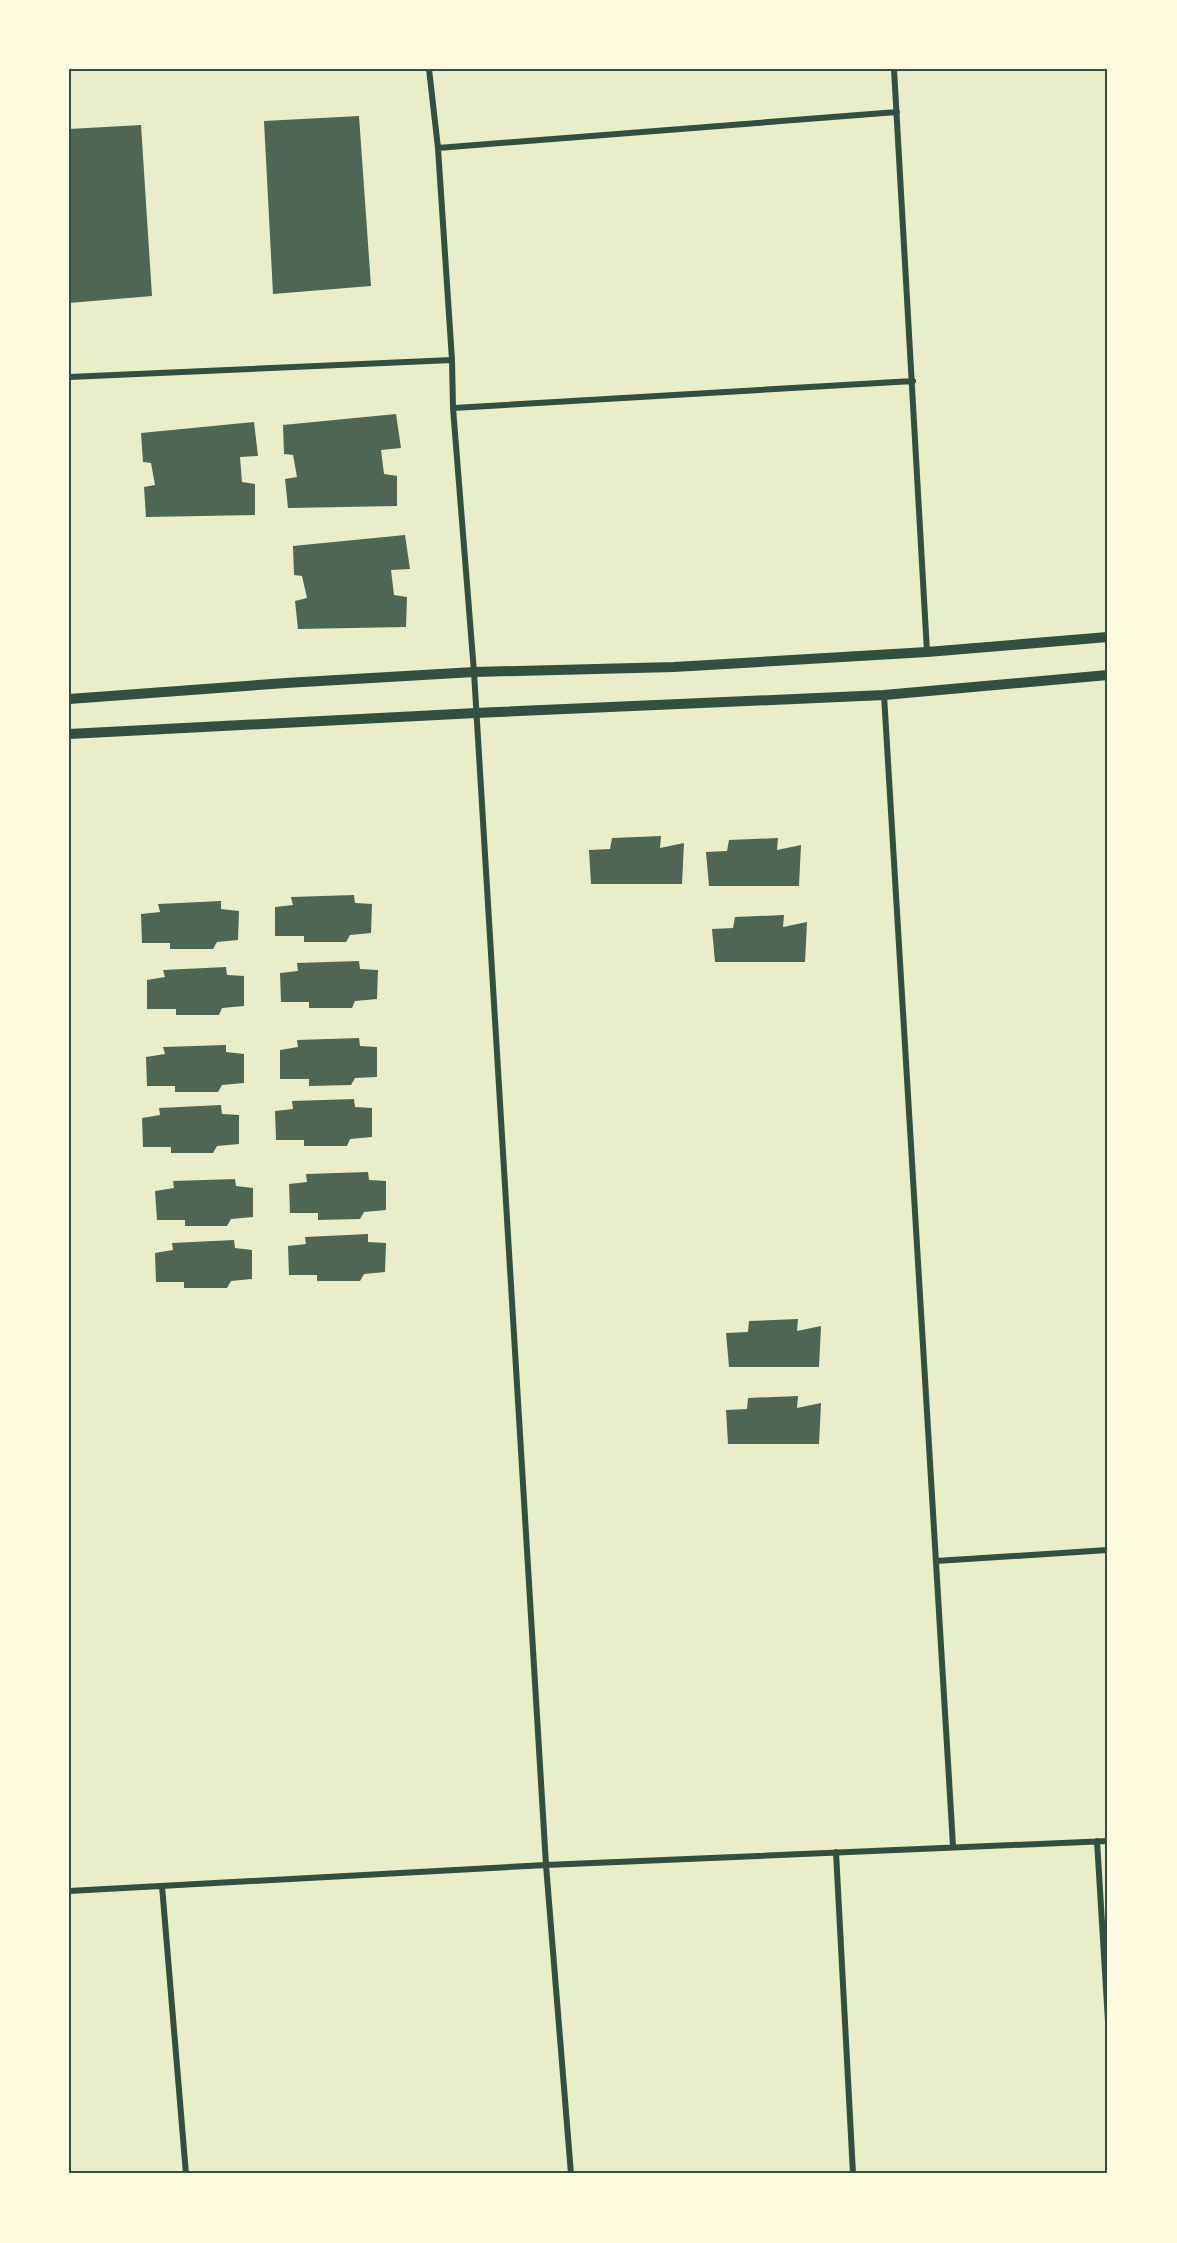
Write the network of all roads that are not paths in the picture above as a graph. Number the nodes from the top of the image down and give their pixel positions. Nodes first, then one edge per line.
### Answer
1 (429, 69) edge
2 (894, 69) edge
3 (897, 112) junction
4 (438, 148) junction
5 (452, 360) junction
6 (69, 377) edge
7 (913, 381) junction
8 (453, 408) junction
9 (1108, 637) edge
10 (927, 652) junction
11 (474, 672) junction
12 (1108, 675) edge
13 (884, 695) junction
14 (69, 699) edge
15 (476, 713) junction
16 (69, 734) edge
17 (1108, 1550) edge
18 (936, 1561) junction
19 (1097, 1841) junction
20 (1108, 1841) edge
21 (953, 1846) junction
22 (836, 1852) junction
23 (546, 1865) junction
24 (162, 1886) junction
25 (69, 1891) edge
26 (1108, 2021) edge
27 (186, 2174) edge
28 (571, 2174) edge
29 (853, 2174) edge

1 - 4 street
2 - 3 street
3 - 4 street
3 - 7 street
4 - 5 street
5 - 6 street
5 - 8 street
7 - 8 street
7 - 10 street
8 - 11 street
9 - 10 street
10 - 11 street
11 - 14 street
11 - 15 street
12 - 13 street
13 - 15 street
13 - 18 street
15 - 16 street
15 - 23 street
17 - 18 street
18 - 21 street
19 - 20 street
19 - 21 street
19 - 26 street
21 - 22 street
22 - 23 street
22 - 29 street
23 - 24 street
23 - 28 street
24 - 25 street
24 - 27 street

